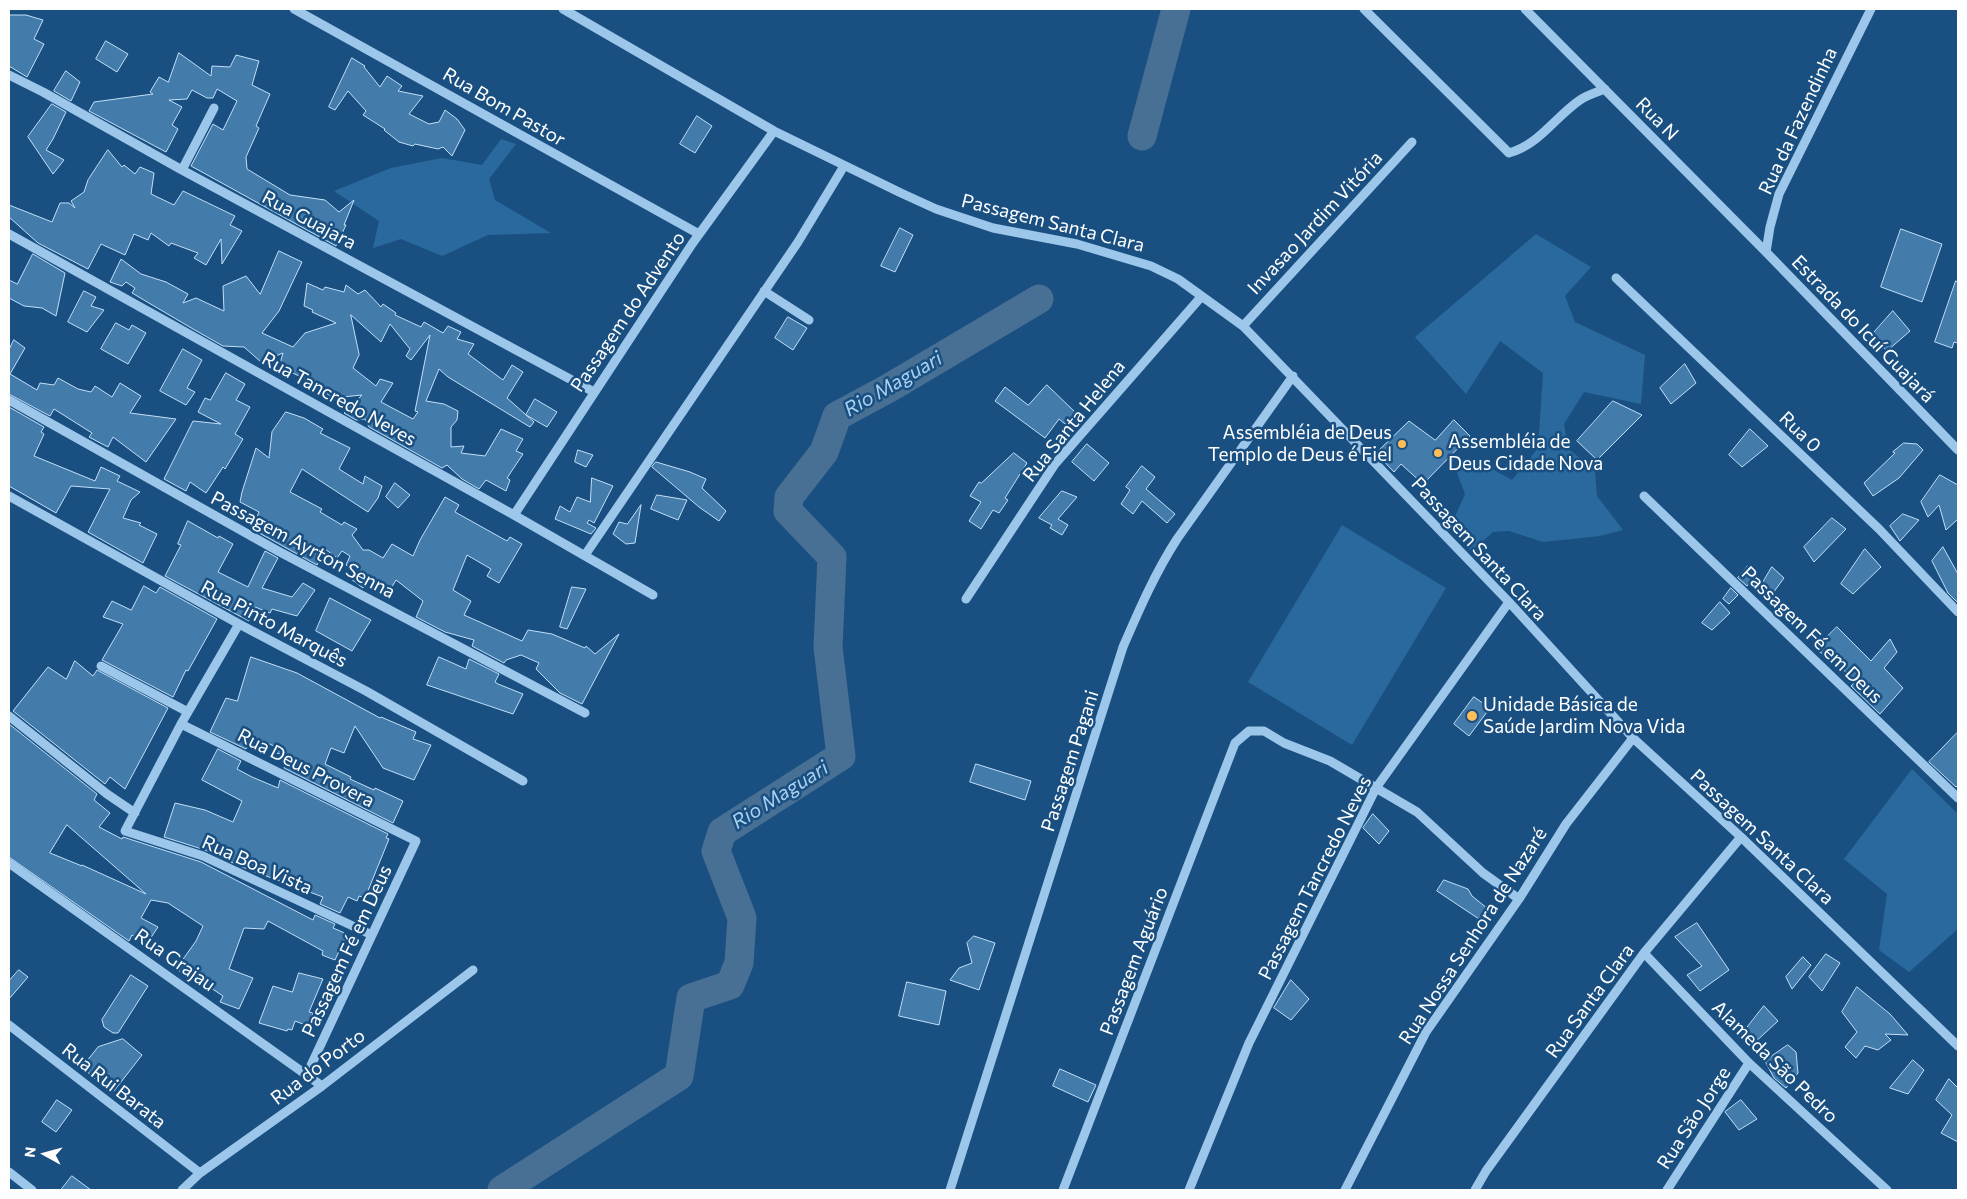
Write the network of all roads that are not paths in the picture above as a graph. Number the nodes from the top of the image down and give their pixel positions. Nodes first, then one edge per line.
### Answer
1 (294, 9) edge
2 (563, 9) edge
3 (1364, 9) edge
4 (1525, 9) edge
5 (1871, 9) edge
6 (9, 75) edge
7 (1605, 89) junction
8 (214, 108) dead end
9 (774, 130) junction
10 (1412, 142) dead end
11 (844, 166) junction
12 (182, 170) junction
13 (9, 234) edge
14 (699, 234) junction
15 (1766, 252) junction
16 (1616, 278) dead end
17 (764, 291) junction
18 (1201, 297) junction
19 (809, 320) dead end
20 (1242, 326) junction
21 (1293, 376) junction
22 (594, 392) junction
23 (9, 400) edge
24 (1958, 450) edge
25 (9, 496) edge
26 (1644, 496) dead end
27 (514, 515) junction
28 (585, 555) junction
29 (653, 595) dead end
30 (966, 598) dead end
31 (1509, 602) junction
32 (1958, 612) edge
33 (239, 624) junction
34 (101, 666) dead end
35 (188, 712) junction
36 (585, 713) dead end
37 (9, 716) edge
38 (181, 724) junction
39 (1632, 738) junction
40 (524, 781) dead end
41 (1376, 788) junction
42 (1958, 798) edge
43 (135, 813) junction
44 (1741, 837) junction
45 (416, 841) joint
46 (9, 863) edge
47 (1519, 899) junction
48 (372, 935) junction
49 (1644, 953) junction
50 (473, 970) dead end
51 (9, 1025) edge
52 (1958, 1046) edge
53 (1749, 1063) junction
54 (307, 1074) junction
55 (322, 1086) junction
56 (9, 1172) edge
57 (200, 1173) junction
58 (32, 1190) edge
59 (182, 1190) edge
60 (950, 1190) edge
61 (1062, 1190) edge
62 (1189, 1190) edge
63 (1345, 1190) edge
64 (1475, 1190) edge
65 (1667, 1190) edge
66 (1887, 1190) edge

1 - 14 street, Rua Bom Pastor
2 - 9 street, Passagem Santa Clara
3 - 7 street
4 - 7 street, Rua N
5 - 15 street, Rua da Fazendinha
6 - 12 street, Rua Guajara
7 - 15 street, Rua N
8 - 12 street
9 - 11 street, Passagem Santa Clara
9 - 14 street, Passagem do Advento
10 - 20 street, Invasao Jardim Vitória
11 - 17 street
11 - 18 street, Passagem Santa Clara
12 - 22 street, Rua Guajara
13 - 27 street, Rua Tancredo Neves
14 - 22 street, Passagem do Advento
15 - 24 street, Estrada do Icuí Guajará
16 - 32 street, Rua 0
17 - 19 street
17 - 28 street
18 - 20 street, Passagem Santa Clara
18 - 30 street, Rua Santa Helena
20 - 21 street, Passagem Santa Clara
21 - 31 street, Passagem Santa Clara
21 - 60 street, Passagem Pagani
22 - 27 street, Passagem do Advento
23 - 36 street, Passagem Ayrton Senna
25 - 33 street, Rua Pinto Marquês
26 - 42 street, Passagem Fé em Deus
27 - 28 street, Rua Tancredo Neves
28 - 29 street, Rua Tancredo Neves
31 - 39 street, Passagem Santa Clara
31 - 41 street, Passagem Tancredo Neves
33 - 35 street
33 - 40 street, Rua Pinto Marquês
34 - 35 street
35 - 38 street
37 - 43 street
38 - 43 street
38 - 45 street, Rua Deus Provera
39 - 44 street, Passagem Santa Clara
39 - 47 street, Rua Nossa Senhora de Nazaré
41 - 47 street
41 - 61 street, Passagem Aguário
41 - 62 street, Passagem Tancredo Neves
43 - 48 street, Rua Boa Vista
44 - 49 street, Rua Santa Clara
44 - 52 street, Passagem Santa Clara
45 - 48 street, Passagem Fé em Deus
46 - 54 street, Rua Grajau
47 - 63 street, Rua Nossa Senhora de Nazaré
48 - 54 street, Passagem Fé em Deus
49 - 53 street, Alameda São Pedro
49 - 64 street, Rua Santa Clara
50 - 55 street, Rua do Porto
51 - 57 street, Rua Rui Barata
53 - 65 street, Rua São Jorge
53 - 66 street, Alameda São Pedro
54 - 55 street, Rua Grajau
55 - 57 street, Rua do Porto
56 - 58 street
57 - 59 street, Rua do Porto

